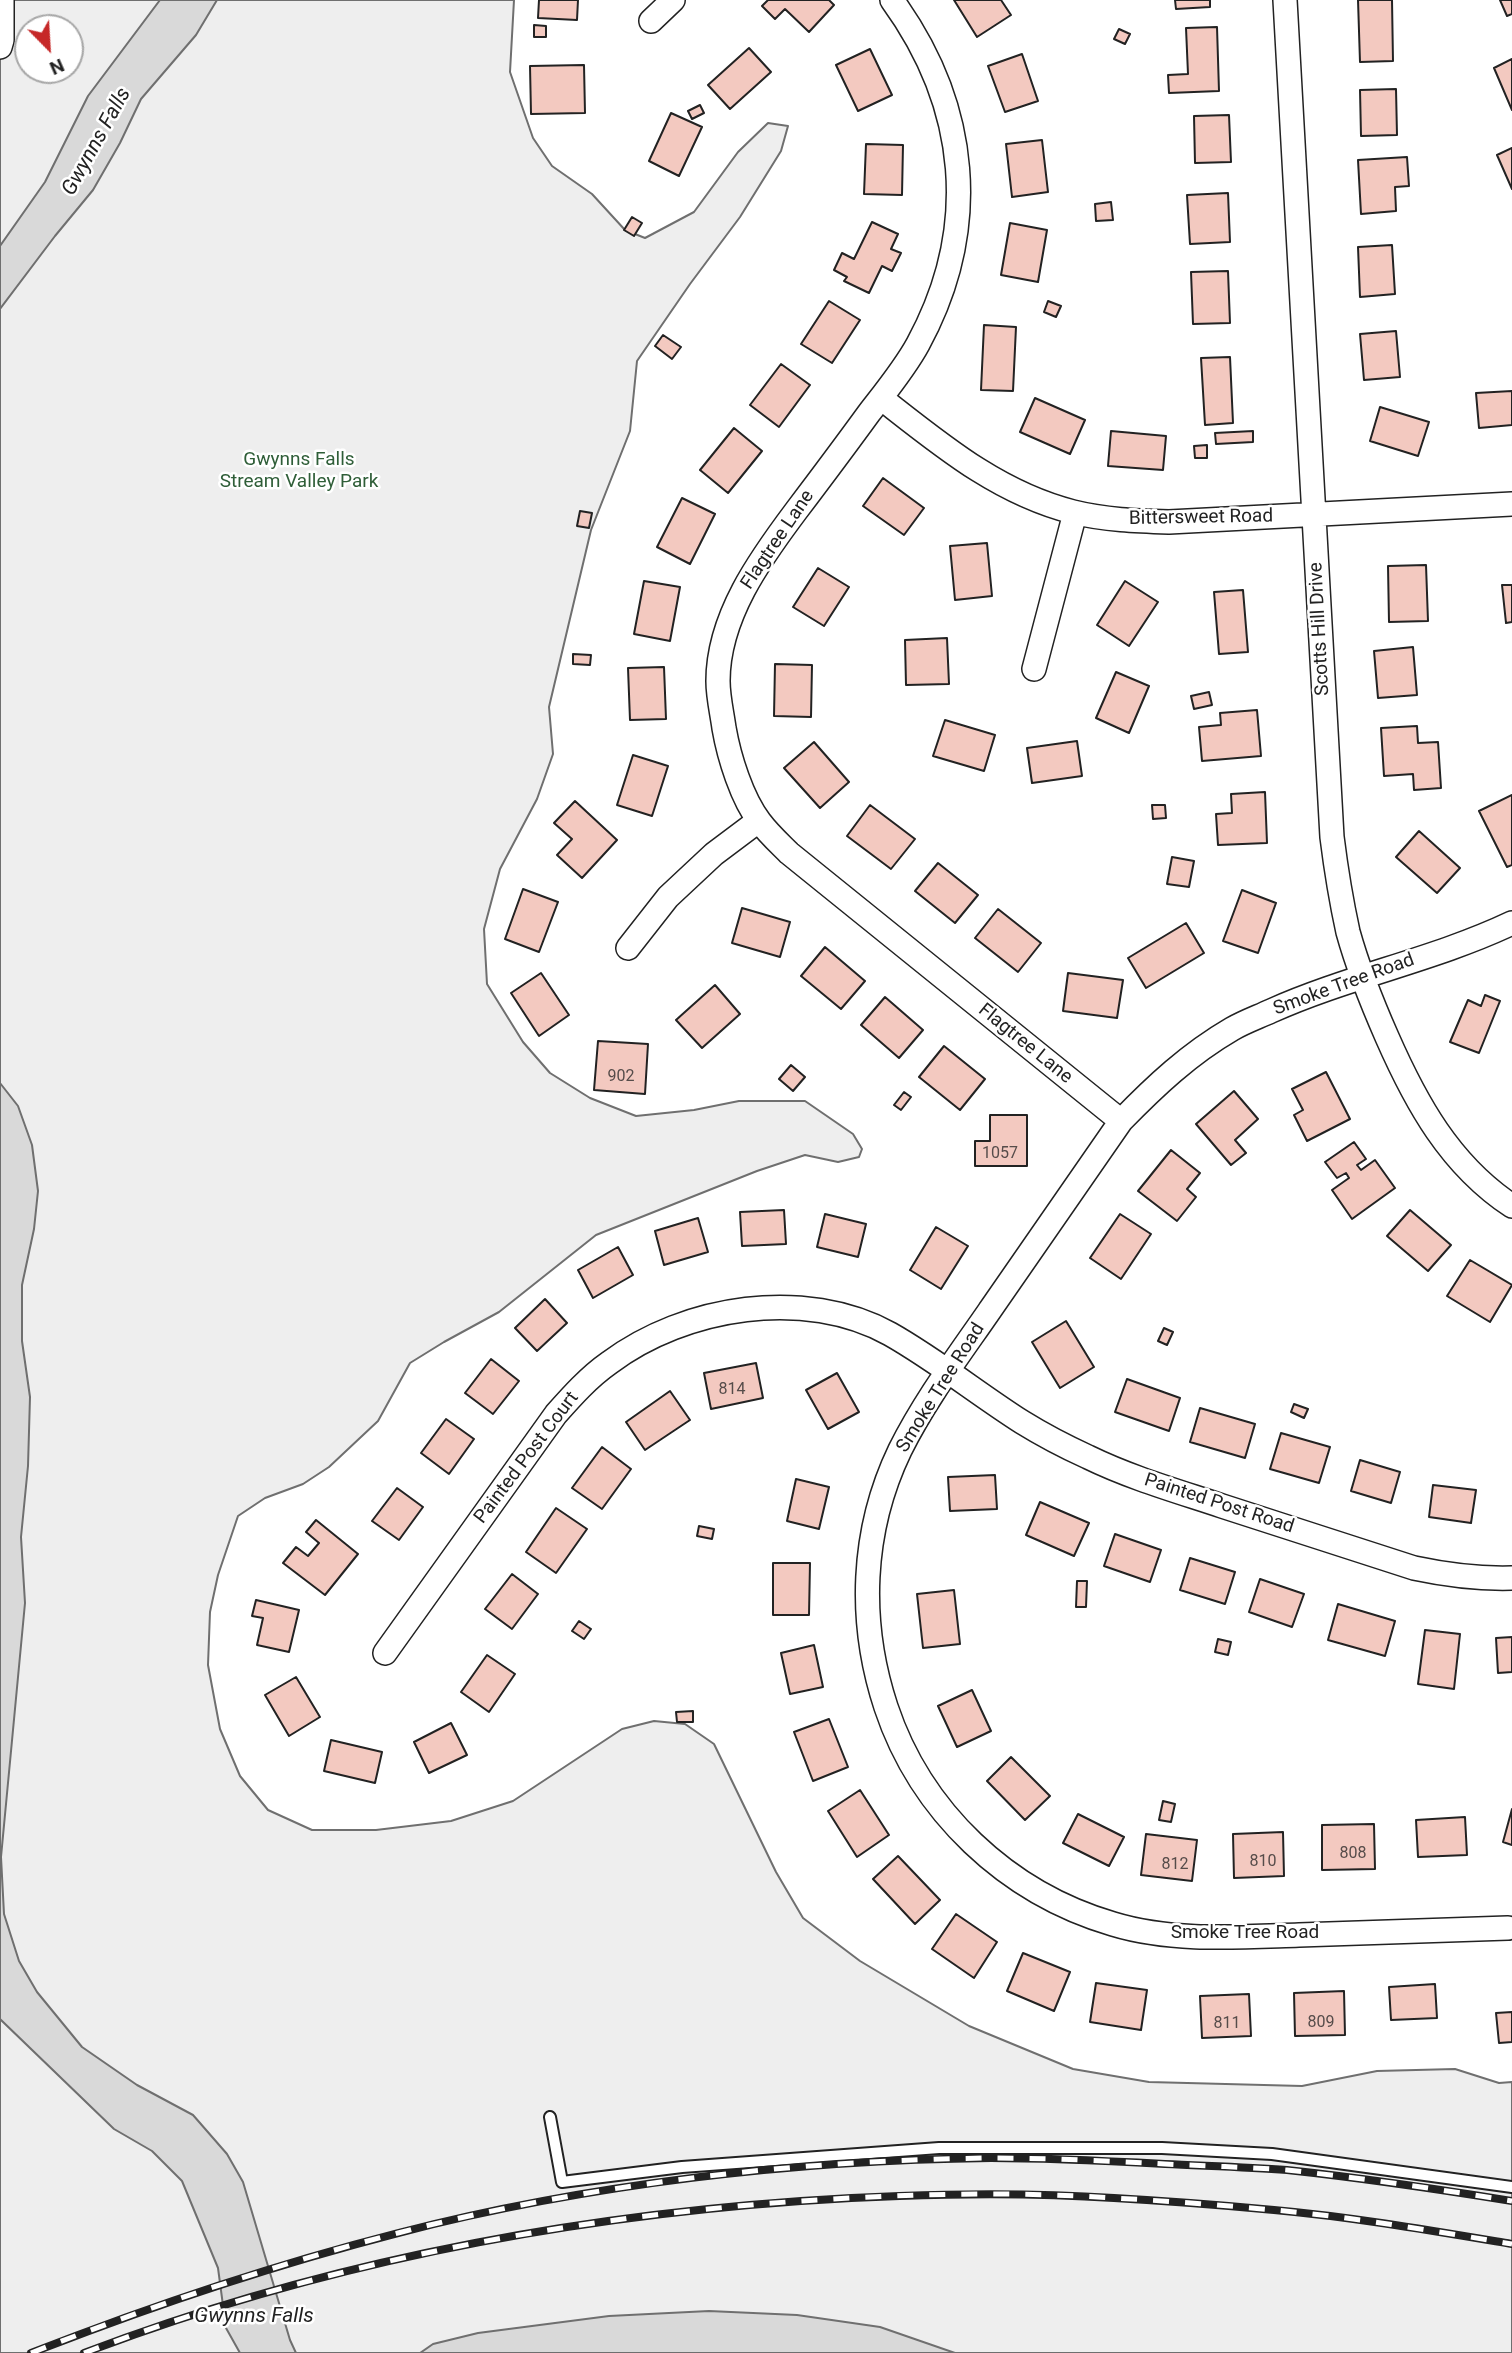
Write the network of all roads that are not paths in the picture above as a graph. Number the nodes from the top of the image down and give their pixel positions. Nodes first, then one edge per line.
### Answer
1 (2, 0) edge
2 (673, 0) edge
3 (892, 0) edge
4 (1285, 0) edge
5 (651, 21) dead end
6 (0, 47) edge
7 (881, 398) junction
8 (1512, 504) edge
9 (1075, 513) junction
10 (1313, 515) junction
11 (1034, 669) dead end
12 (758, 821) junction
13 (1512, 923) edge
14 (628, 948) dead end
15 (1362, 976) junction
16 (1121, 1121) junction
17 (1512, 1206) edge
18 (947, 1372) junction
19 (1512, 1578) edge
20 (385, 1653) dead end
21 (1508, 1928) dead end
22 (550, 2117) dead end
23 (1512, 2187) edge

1 - 6 street
2 - 5 street
3 - 7 street, Flagtree Lane
4 - 10 street, Scotts Hill Drive
7 - 9 street, Bittersweet Road
7 - 12 street, Flagtree Lane
8 - 10 street, Bittersweet Road
9 - 10 street, Bittersweet Road
9 - 11 street
10 - 15 street, Scotts Hill Drive
12 - 14 street
12 - 16 street, Flagtree Lane
13 - 15 street, Smoke Tree Road
15 - 16 street, Smoke Tree Road
15 - 17 street, Scotts Hill Drive
16 - 18 street, Smoke Tree Road
18 - 19 street, Painted Post Road
18 - 20 street, Painted Post Court
18 - 21 street, Smoke Tree Road
22 - 23 lane

